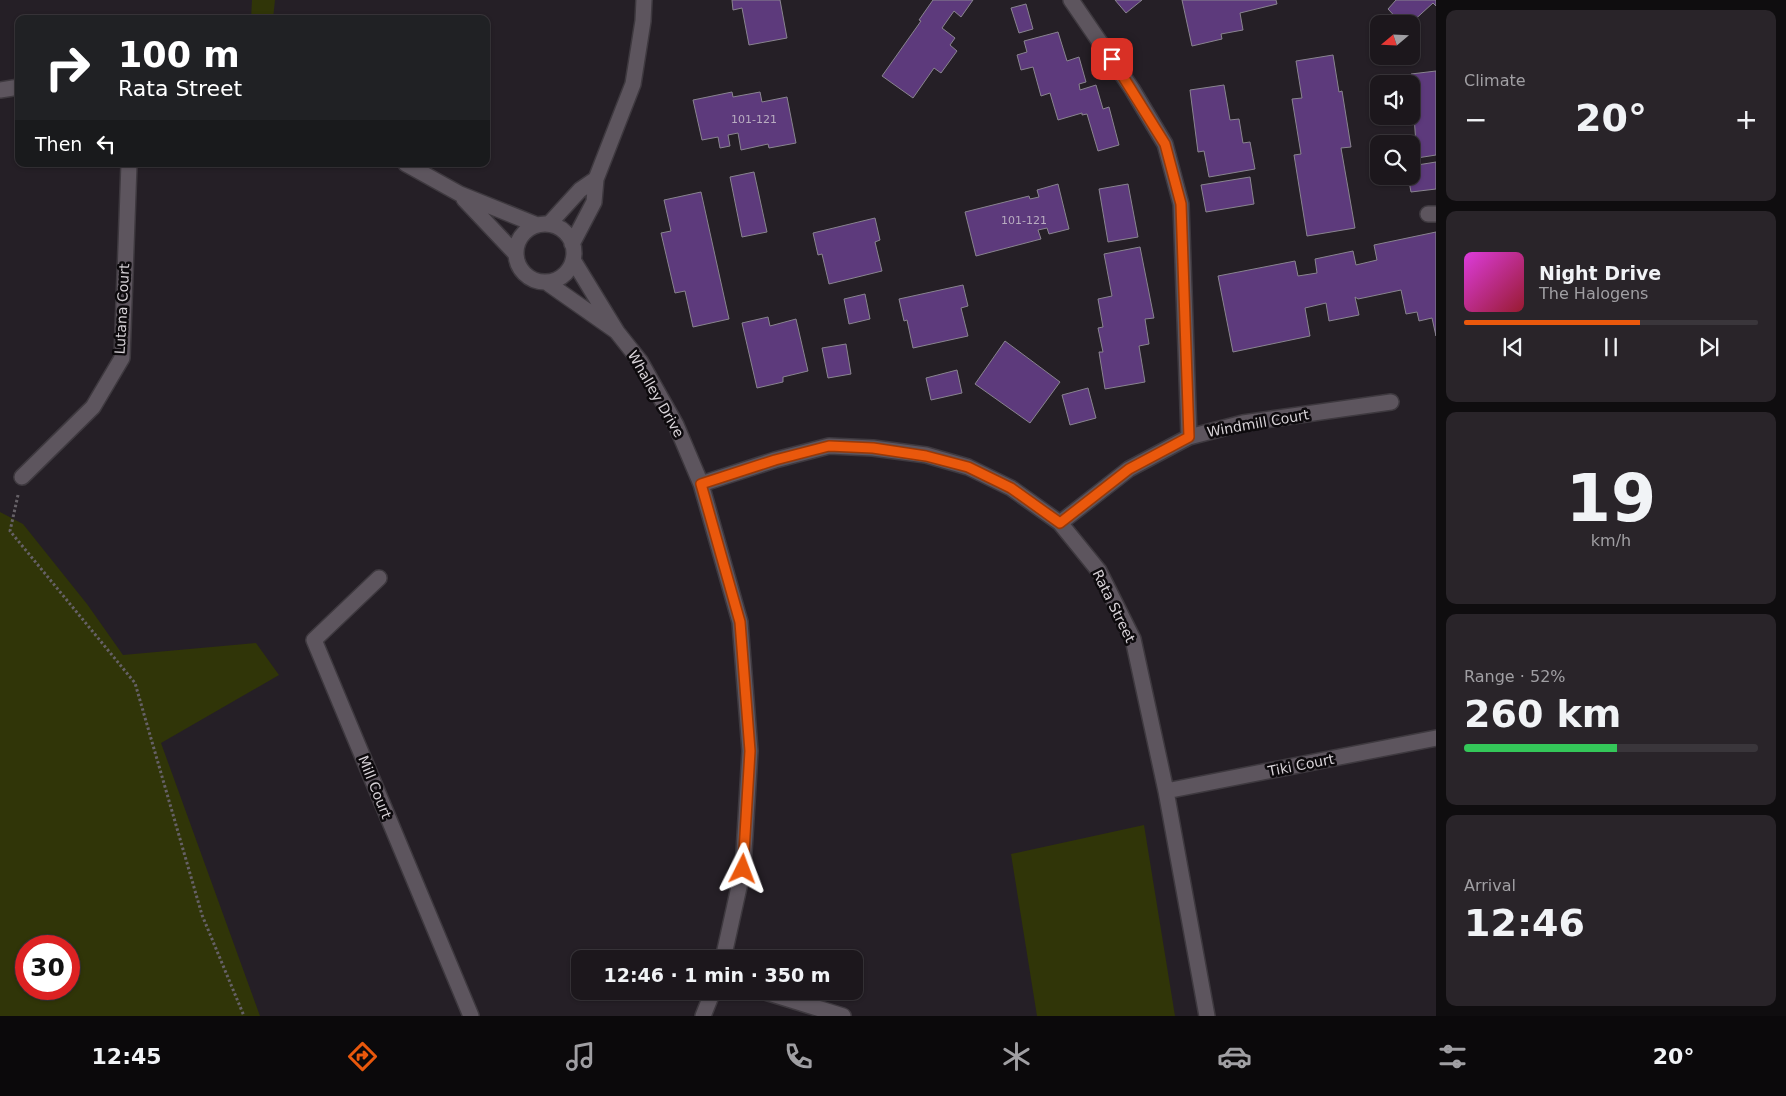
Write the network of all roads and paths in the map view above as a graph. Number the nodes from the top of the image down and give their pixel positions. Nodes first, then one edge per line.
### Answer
1 (644, 0) edge
2 (1071, 0) edge
3 (15, 87) edge
4 (0, 90) edge
5 (128, 167) edge
6 (411, 167) edge
7 (596, 179) junction
8 (460, 194) junction
9 (543, 224) junction
10 (572, 244) junction
11 (515, 253) junction
12 (573, 260) junction
13 (546, 282) junction
14 (617, 332) junction
15 (1391, 402) dead end
16 (1189, 437) junction
17 (22, 477) joint
18 (701, 484) junction
19 (1060, 523) junction
20 (378, 578) dead end
21 (1436, 738) edge
22 (1166, 791) junction
23 (725, 950) edge
24 (709, 1000) edge
25 (791, 1000) edge
26 (244, 1016) edge
27 (471, 1016) edge
28 (703, 1016) edge
29 (842, 1016) edge
30 (1207, 1016) edge

1 - 7 street
2 - 16 street
3 - 4 street
5 - 17 street, Lutana Court
6 - 8 street
7 - 9 street
7 - 10 street
8 - 9 street
8 - 11 street
9 - 10 street
9 - 11 street
10 - 12 street
11 - 13 street
12 - 13 street
12 - 14 street, Whalley Drive
13 - 14 street, Whalley Drive
14 - 18 street, Whalley Drive
15 - 16 street, Windmill Court
16 - 19 street, Windmill Court
17 - 26 path
18 - 19 street, Rata Street
18 - 23 street, Whalley Drive
19 - 22 street, Rata Street
20 - 27 street, Mill Court
21 - 22 street, Tiki Court
22 - 30 street, Rata Street
24 - 28 street
25 - 29 street

